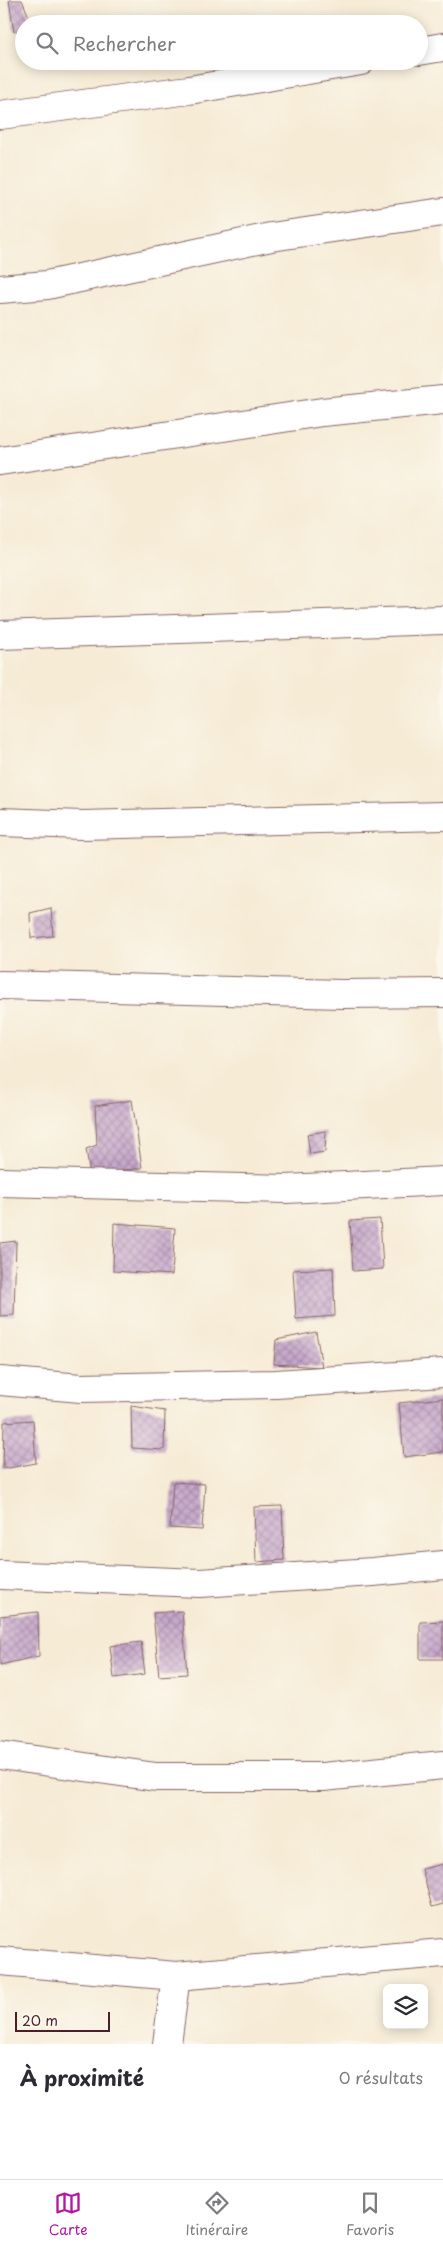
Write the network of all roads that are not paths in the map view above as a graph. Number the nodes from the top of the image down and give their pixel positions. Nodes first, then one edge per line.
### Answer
1 (443, 47) edge
2 (428, 50) edge
3 (308, 70) edge
4 (0, 115) edge
5 (443, 212) edge
6 (0, 289) edge
7 (443, 400) edge
8 (0, 461) edge
9 (443, 620) edge
10 (0, 635) edge
11 (443, 816) edge
12 (0, 822) edge
13 (0, 985) edge
14 (443, 993) edge
15 (443, 1181) edge
16 (0, 1182) edge
17 (443, 1373) edge
18 (0, 1381) edge
19 (443, 1565) edge
20 (0, 1575) edge
21 (0, 1754) edge
22 (443, 1765) edge
23 (443, 1953) edge
24 (0, 1961) edge
25 (176, 1976) junction
26 (167, 2044) edge

1 - 2 street
3 - 4 street
5 - 6 street
7 - 8 street
9 - 10 street
11 - 12 street
13 - 14 street
15 - 16 street
17 - 18 street
19 - 20 street
21 - 22 street
23 - 25 street
24 - 25 street
25 - 26 street

